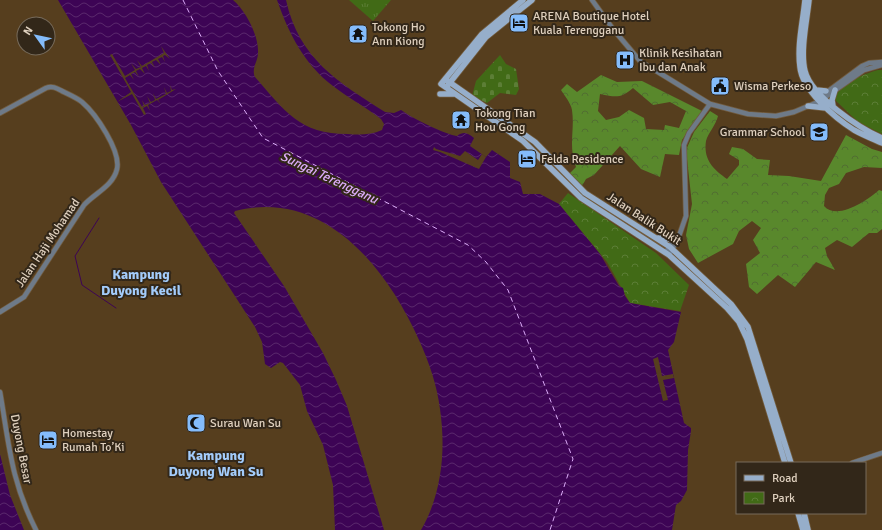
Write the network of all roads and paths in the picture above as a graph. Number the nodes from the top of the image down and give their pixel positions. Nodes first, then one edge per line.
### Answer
1 (523, 0) edge
2 (532, 0) edge
3 (592, 0) edge
4 (805, 0) edge
5 (809, 0) edge
6 (882, 63) edge
7 (456, 74) junction
8 (445, 83) junction
9 (816, 90) junction
10 (835, 90) junction
11 (457, 91) junction
12 (826, 91) junction
13 (440, 94) dead end
14 (820, 99) junction
15 (710, 104) junction
16 (808, 106) junction
17 (831, 107) junction
18 (0, 113) edge
19 (882, 138) edge
20 (882, 143) edge
21 (680, 232) junction
22 (658, 238) junction
23 (675, 238) junction
24 (671, 248) junction
25 (668, 253) junction
26 (0, 312) edge
27 (0, 392) edge
28 (882, 454) edge
29 (789, 462) edge
30 (855, 462) edge
31 (798, 514) edge
32 (804, 514) edge
33 (36, 530) edge
34 (803, 530) edge
35 (808, 530) edge

1 - 8 main road
2 - 7 main road
3 - 15 street
4 - 14 main road
5 - 9 main road
6 - 10 street
6 - 12 street
7 - 8 main road
7 - 11 main road
8 - 11 main road, Jalan Balik Bukit
9 - 12 main road
9 - 14 main road
10 - 14 street
10 - 17 main road
11 - 13 main road
11 - 22 main road, Jalan Balik Bukit
11 - 25 main road, Jalan Balik Bukit
12 - 14 street
14 - 16 street
14 - 17 main road
15 - 16 street
15 - 21 street
16 - 17 main road
17 - 19 main road
17 - 20 main road
18 - 26 street, Jalan Haji Mohamad
21 - 23 street
21 - 24 street
22 - 23 main road
22 - 24 main road, Jalan Balik Bukit
23 - 24 street
24 - 25 street
24 - 29 main road, Jalan Balik Bukit
25 - 29 main road, Jalan Balik Bukit
27 - 33 street, Duyong Besar
28 - 30 street
31 - 34 main road
32 - 35 main road

